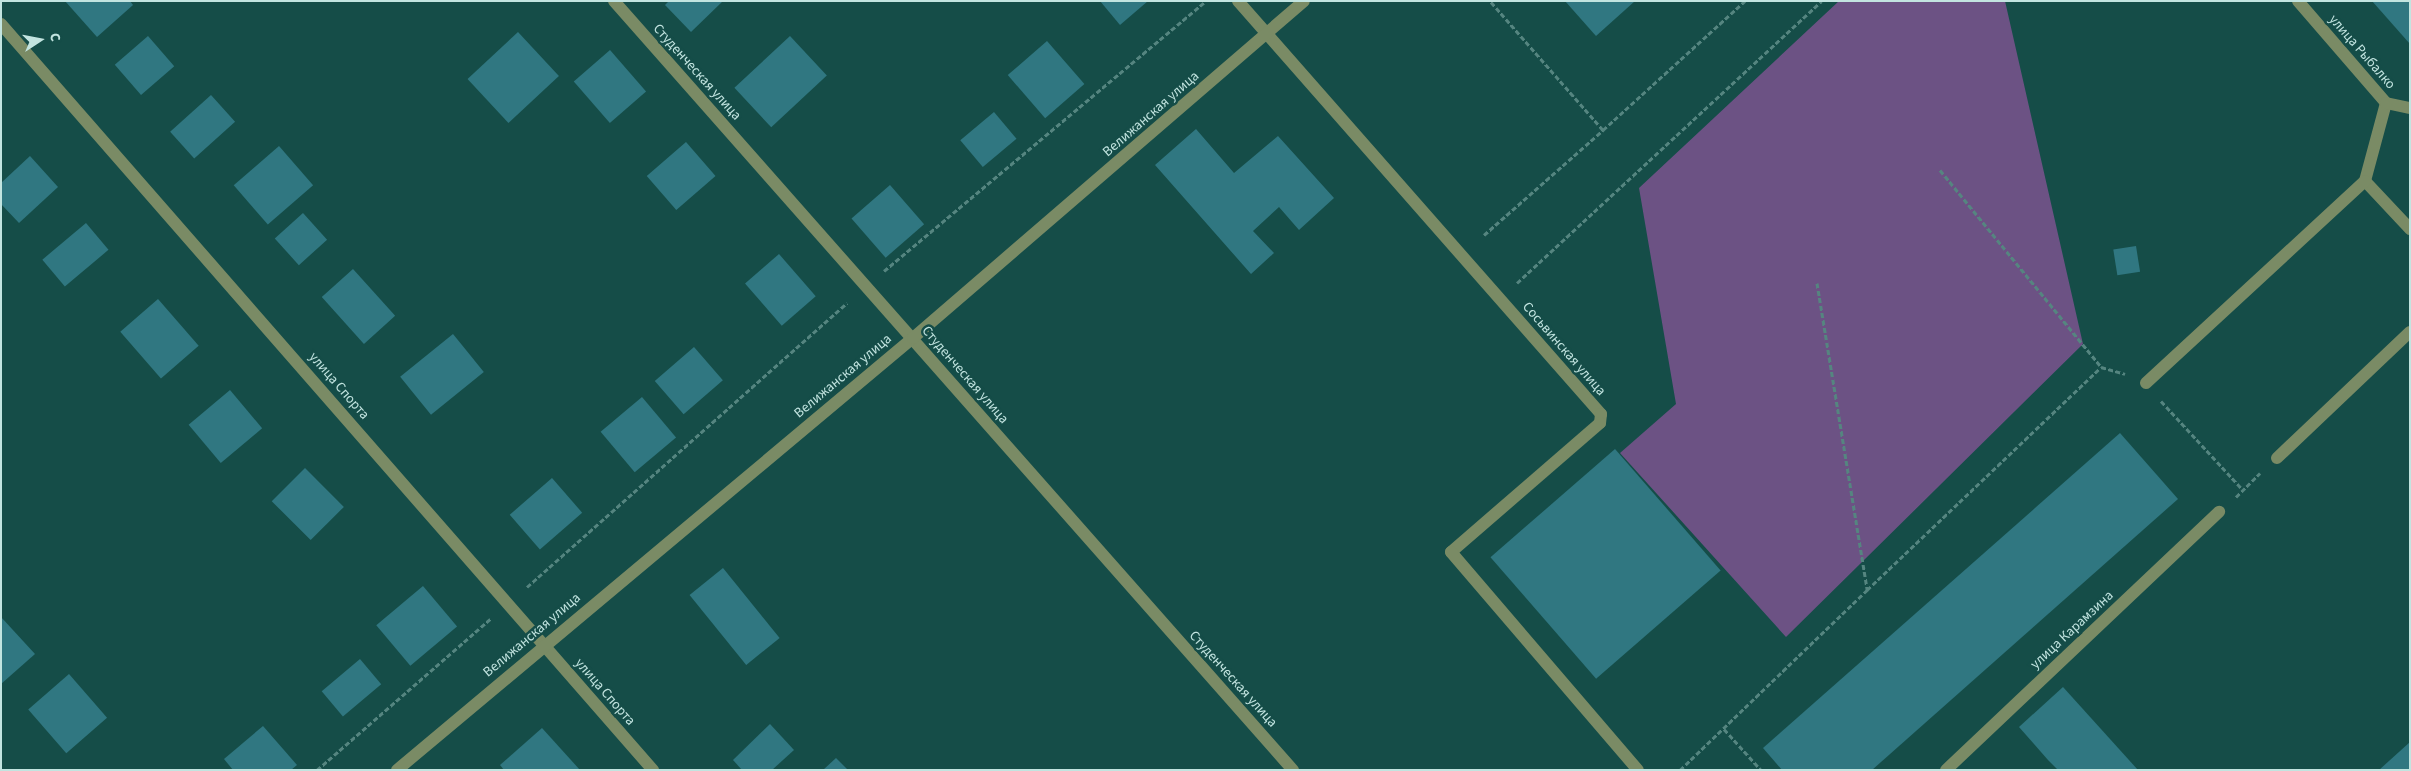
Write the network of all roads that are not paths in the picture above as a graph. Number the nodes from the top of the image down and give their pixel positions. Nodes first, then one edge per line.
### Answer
1 (614, 1) edge
2 (1238, 1) edge
3 (1304, 1) edge
4 (2298, 1) edge
5 (1, 24) edge
6 (1267, 34) junction
7 (2386, 103) junction
8 (2410, 108) edge
9 (2365, 181) junction
10 (2410, 228) edge
11 (2410, 332) edge
12 (913, 338) junction
13 (2146, 383) road end
14 (2277, 458) road end
15 (2219, 512) road end
16 (544, 644) junction
17 (397, 770) edge
18 (653, 770) edge
19 (1293, 770) edge
20 (1638, 770) edge
21 (1946, 770) edge

1 - 12 street, Студенческая улица
2 - 6 street, Сосьвинская улица
3 - 6 street, Велижанская улица
4 - 7 street, улица Рыбалко
5 - 16 street, улица Спорта
6 - 12 street, Велижанская улица
6 - 20 street, Сосьвинская улица
7 - 8 street
7 - 9 street, улица Рыбалко
9 - 10 street
9 - 13 street
11 - 14 street
12 - 16 street, Велижанская улица
12 - 19 street, Студенческая улица
15 - 21 street, улица Карамзина
16 - 17 street, Велижанская улица
16 - 18 street, улица Спорта

